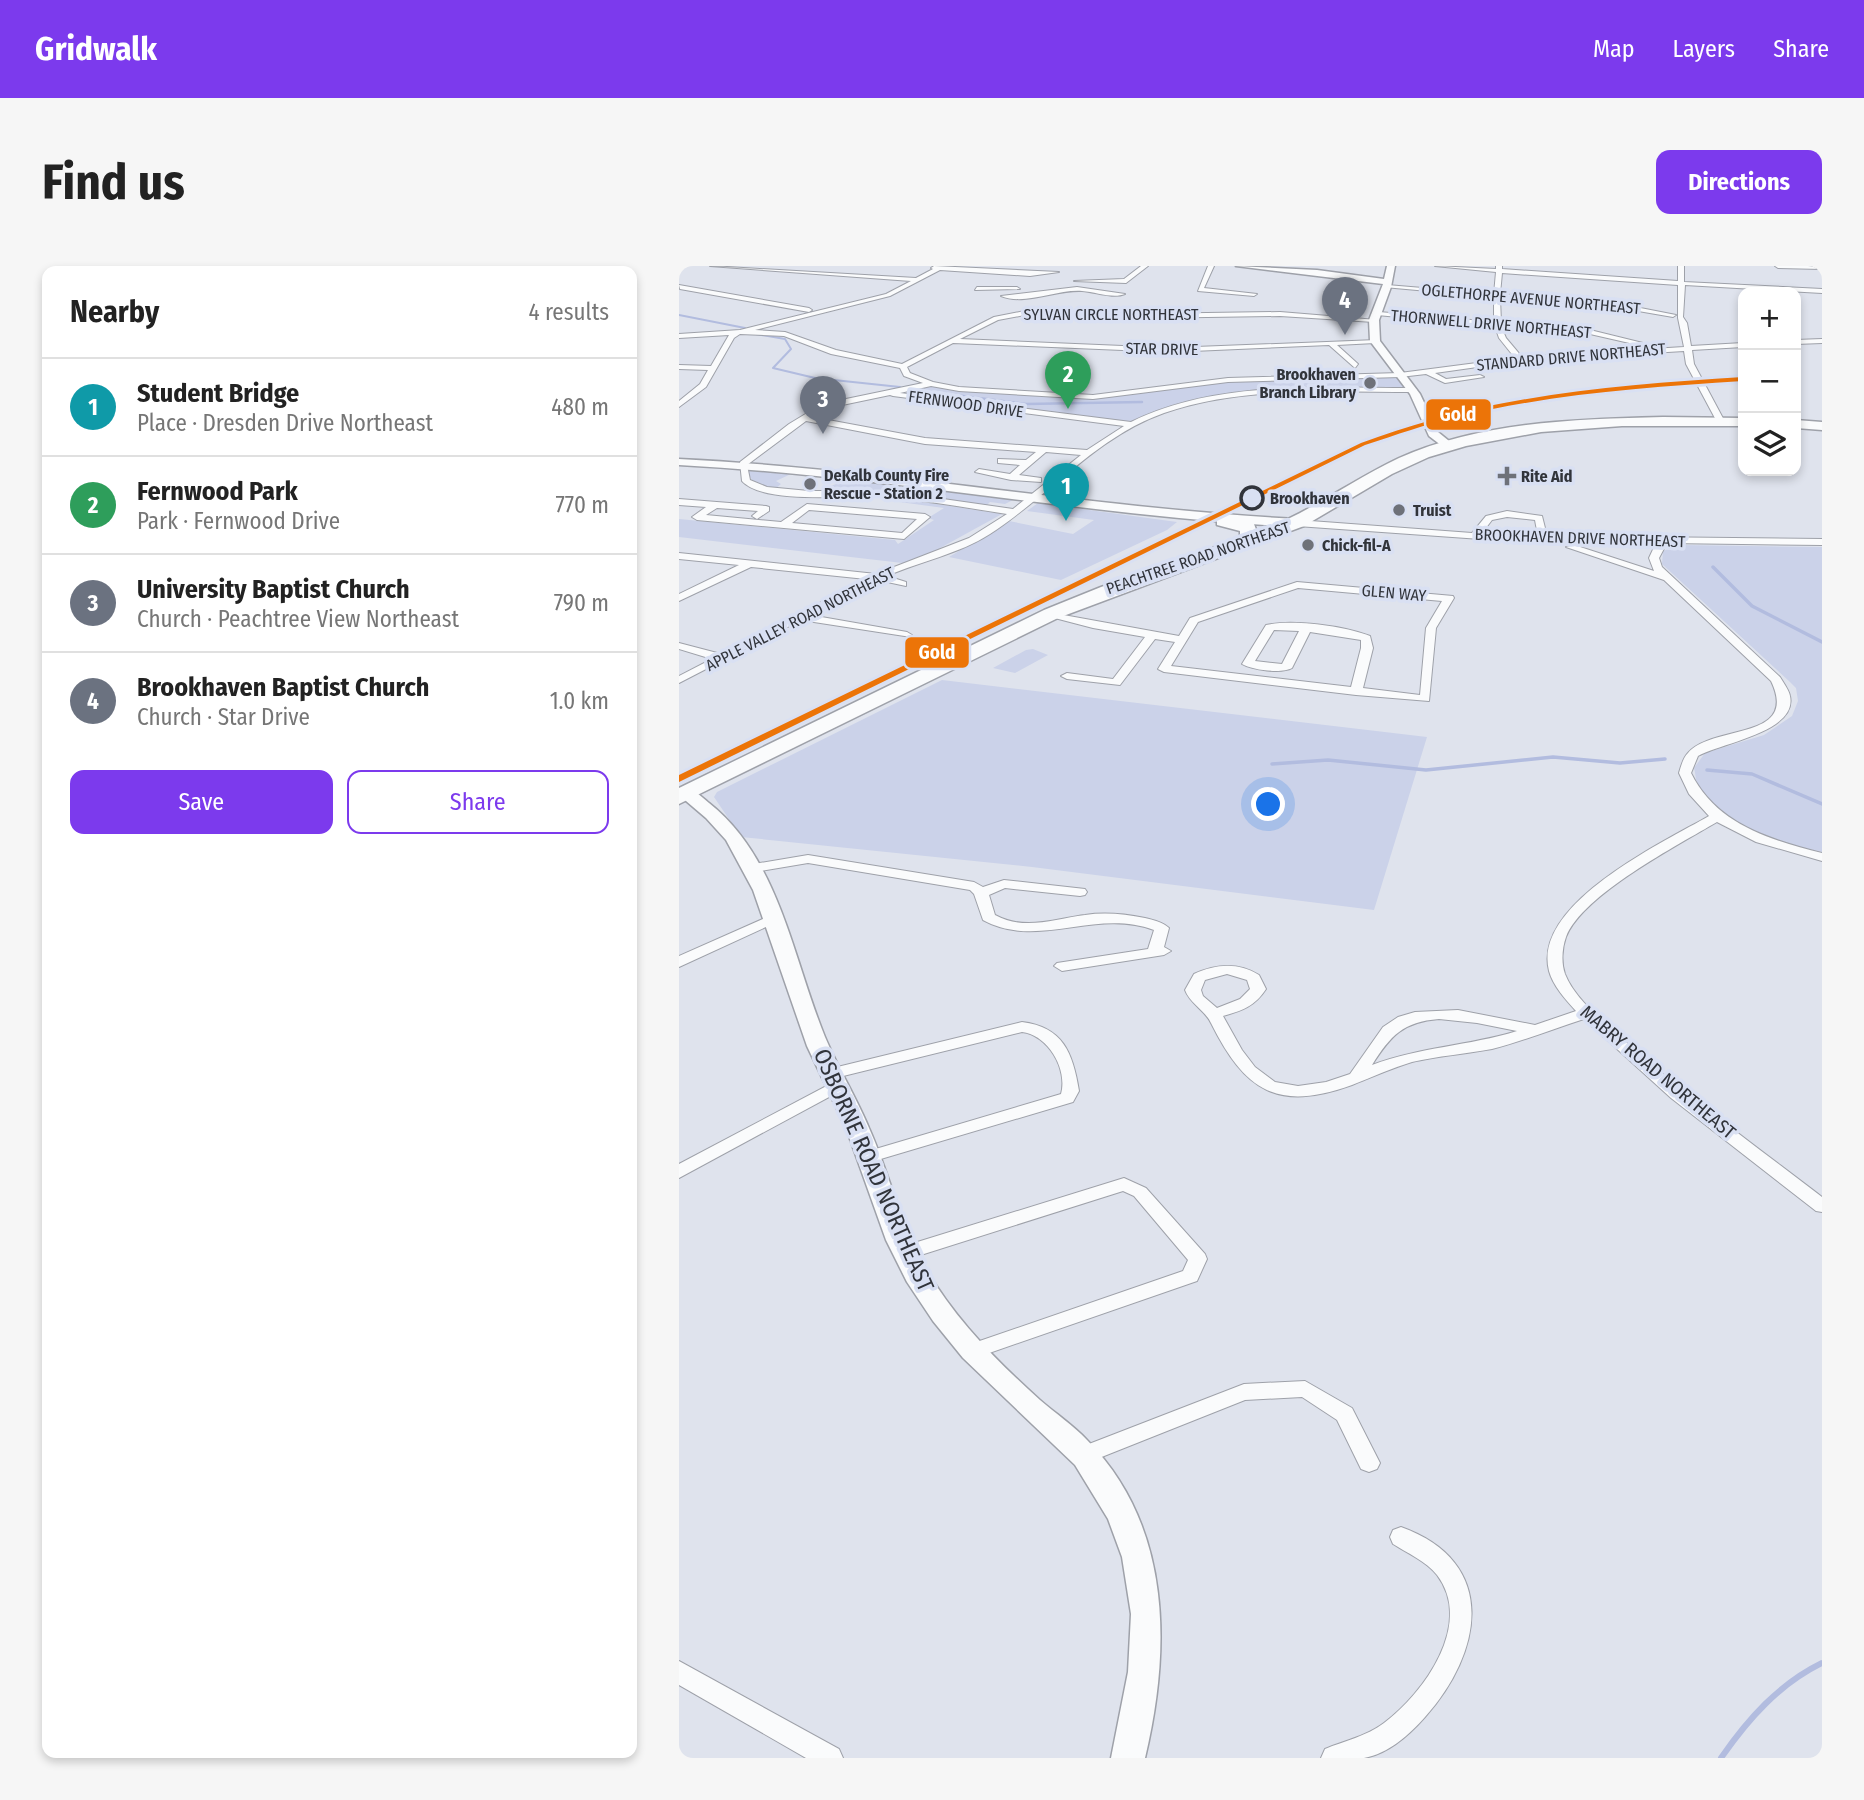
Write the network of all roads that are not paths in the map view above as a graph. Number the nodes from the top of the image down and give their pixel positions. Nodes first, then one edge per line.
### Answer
1 (713, 266) edge
2 (925, 266) edge
3 (1002, 266) edge
4 (1145, 266) edge
5 (1211, 266) edge
6 (1240, 266) edge
7 (1391, 266) edge
8 (1438, 266) edge
9 (1681, 266) edge
10 (1778, 266) edge
11 (941, 267) edge
12 (1822, 267) edge
13 (1499, 269) edge
14 (992, 272) junction
15 (1056, 272) dead end
16 (915, 279) junction
17 (1064, 280) dead end
18 (1093, 282) junction
19 (1682, 284) junction
20 (1387, 285) junction
21 (680, 287) edge
22 (1080, 288) junction
23 (1738, 288) edge
24 (1820, 288) edge
25 (978, 289) dead end
26 (1801, 289) edge
27 (1122, 294) dead end
28 (1254, 294) dead end
29 (1004, 296) dead end
30 (1500, 297) junction
31 (815, 311) junction
32 (1679, 316) junction
33 (1376, 317) junction
34 (1495, 325) junction
35 (737, 332) junction
36 (679, 335) edge
37 (950, 341) junction
38 (1375, 341) junction
39 (1822, 341) edge
40 (1801, 342) edge
41 (1331, 343) junction
42 (1644, 345) junction
43 (1738, 345) edge
44 (1677, 348) junction
45 (1687, 348) junction
46 (1654, 350) junction
47 (1363, 351) dead end
48 (1339, 352) junction
49 (1297, 354) dead end
50 (1520, 359) junction
51 (903, 366) junction
52 (1355, 366) junction
53 (1365, 366) dead end
54 (1461, 366) junction
55 (679, 367) edge
56 (715, 368) junction
57 (1325, 369) dead end
58 (1426, 371) junction
59 (1400, 375) junction
60 (931, 384) junction
61 (1413, 390) junction
62 (884, 393) junction
63 (679, 405) edge
64 (804, 418) junction
65 (1721, 422) junction
66 (1738, 422) edge
67 (1801, 424) edge
68 (1131, 425) junction
69 (1822, 426) edge
70 (1433, 434) junction
71 (1478, 439) junction
72 (1450, 447) junction
73 (1044, 450) junction
74 (1092, 453) junction
75 (1001, 461) dead end
76 (679, 462) edge
77 (1030, 463) junction
78 (1403, 463) junction
79 (743, 464) junction
80 (979, 472) dead end
81 (1011, 477) junction
82 (1038, 480) dead end
83 (736, 485) dead end
84 (892, 495) junction
85 (1031, 498) junction
86 (778, 500) dead end
87 (679, 502) edge
88 (715, 505) junction
89 (744, 508) junction
90 (766, 509) junction
91 (869, 512) junction
92 (1013, 512) junction
93 (757, 516) dead end
94 (1223, 521) junction
95 (1297, 523) junction
96 (783, 525) junction
97 (1476, 534) junction
98 (1523, 539) junction
99 (1543, 539) junction
100 (1249, 541) junction
101 (1663, 542) junction
102 (1822, 542) edge
103 (679, 556) edge
104 (752, 563) junction
105 (878, 577) junction
106 (1668, 580) junction
107 (902, 584) dead end
108 (1089, 596) junction
109 (679, 598) edge
110 (1051, 614) junction
111 (801, 617) junction
112 (1088, 624) junction
113 (1306, 628) junction
114 (907, 635) dead end
115 (1151, 636) junction
116 (1181, 640) junction
117 (679, 646) edge
118 (722, 658) junction
119 (1067, 676) dead end
120 (679, 680) edge
121 (1356, 692) junction
122 (683, 795) edge
123 (1716, 817) junction
124 (1822, 858) edge
125 (754, 868) junction
126 (981, 892) junction
127 (1080, 892) dead end
128 (774, 918) junction
129 (679, 962) edge
130 (1062, 966) dead end
131 (1215, 1013) dead end
132 (1586, 1013) junction
133 (1532, 1030) junction
134 (1373, 1051) junction
135 (1391, 1063) junction
136 (1358, 1074) junction
137 (833, 1080) junction
138 (868, 1157) junction
139 (679, 1172) edge
140 (1822, 1206) edge
141 (905, 1252) junction
142 (972, 1351) junction
143 (1084, 1455) junction
144 (1369, 1463) dead end
145 (1401, 1537) dead end
146 (679, 1672) edge
147 (830, 1758) edge
148 (1128, 1758) edge
149 (1334, 1758) edge

1 - 16 street
2 - 11 street
3 - 14 street
4 - 18 street
5 - 28 street
6 - 20 street
7 - 20 street
8 - 13 street
9 - 19 street
10 - 12 street
11 - 14 street
11 - 16 street
13 - 19 street
13 - 30 street
14 - 15 street
16 - 31 street
17 - 18 street
18 - 22 street
19 - 23 street
19 - 32 street
20 - 30 street, OGLETHORPE AVENUE NORTHEAST
20 - 33 street
21 - 31 street
22 - 25 street
22 - 27 street
22 - 29 street
24 - 26 street
30 - 32 street, OGLETHORPE AVENUE NORTHEAST
30 - 34 street
31 - 35 street
32 - 45 street
33 - 34 street, THORNWELL DRIVE NORTHEAST
33 - 37 street, SYLVAN CIRCLE NORTHEAST
33 - 38 street
34 - 42 street, THORNWELL DRIVE NORTHEAST
34 - 50 street
35 - 36 street
35 - 51 street
35 - 56 street
37 - 41 street, STAR DRIVE
37 - 51 street, SYLVAN CIRCLE NORTHEAST
38 - 41 street, STAR DRIVE
38 - 59 street
39 - 40 street
41 - 48 street
42 - 44 street, THORNWELL DRIVE NORTHEAST
42 - 46 street, THORNWELL DRIVE NORTHEAST
43 - 45 street, STANDARD DRIVE NORTHEAST
44 - 45 street, STANDARD DRIVE NORTHEAST
44 - 46 street, STANDARD DRIVE NORTHEAST
45 - 65 street
46 - 50 street, STANDARD DRIVE NORTHEAST
47 - 48 street
48 - 49 street
48 - 52 street
50 - 54 street, STANDARD DRIVE NORTHEAST
51 - 60 street
52 - 53 street
52 - 57 street
54 - 58 street, STANDARD DRIVE NORTHEAST
54 - 58 street
55 - 56 street
56 - 63 street
58 - 59 street, STANDARD DRIVE NORTHEAST
59 - 60 street
59 - 61 street
60 - 62 street
61 - 68 street, APPLE VALLEY ROAD NORTHEAST
61 - 70 street
62 - 64 street
62 - 68 street, FERNWOOD DRIVE
64 - 73 street
64 - 79 street
65 - 66 highway, PEACHTREE ROAD NORTHEAST
65 - 71 highway, PEACHTREE ROAD NORTHEAST
67 - 69 highway
68 - 74 street, APPLE VALLEY ROAD NORTHEAST
70 - 71 highway
70 - 72 street
70 - 78 highway
71 - 72 highway, PEACHTREE ROAD NORTHEAST
72 - 78 highway, PEACHTREE ROAD NORTHEAST
73 - 74 street
73 - 77 street
74 - 85 street, APPLE VALLEY ROAD NORTHEAST
75 - 77 street
76 - 79 street
77 - 81 street
78 - 95 highway, PEACHTREE ROAD NORTHEAST
79 - 84 street
79 - 85 street
80 - 81 street
81 - 82 street
83 - 89 street
84 - 91 street
84 - 92 street
85 - 92 street, APPLE VALLEY ROAD NORTHEAST
85 - 94 street
86 - 90 street
87 - 88 street
88 - 89 street
88 - 96 street
89 - 90 street
90 - 93 street
91 - 96 street
91 - 96 street
92 - 105 street, APPLE VALLEY ROAD NORTHEAST
94 - 95 street
94 - 100 highway
95 - 97 street, BROOKHAVEN DRIVE NORTHEAST
95 - 100 highway, PEACHTREE ROAD NORTHEAST
97 - 98 street, BROOKHAVEN DRIVE NORTHEAST
97 - 99 street
98 - 99 street, BROOKHAVEN DRIVE NORTHEAST
98 - 106 street
99 - 101 street, BROOKHAVEN DRIVE NORTHEAST
100 - 108 highway, PEACHTREE ROAD NORTHEAST
101 - 102 street, BROOKHAVEN DRIVE NORTHEAST
101 - 106 street
103 - 104 street
104 - 105 street
104 - 109 street
105 - 107 street
105 - 111 street, APPLE VALLEY ROAD NORTHEAST
106 - 123 street
108 - 110 highway, PEACHTREE ROAD NORTHEAST
108 - 112 highway
110 - 112 street
110 - 122 highway, PEACHTREE ROAD NORTHEAST
111 - 114 street
111 - 118 street, APPLE VALLEY ROAD NORTHEAST
112 - 115 street
113 - 113 street
113 - 121 street
115 - 116 street
115 - 119 street
116 - 121 street, GLEN WAY
116 - 121 street, GLEN WAY
117 - 118 street
118 - 120 street, APPLE VALLEY ROAD NORTHEAST
122 - 125 street, OSBORNE ROAD NORTHEAST
123 - 124 street
123 - 132 street, MABRY ROAD NORTHEAST
125 - 126 street
125 - 128 street, OSBORNE ROAD NORTHEAST
126 - 127 street
126 - 130 street
128 - 129 street
128 - 137 street, OSBORNE ROAD NORTHEAST
131 - 136 street
132 - 133 street
132 - 140 street, MABRY ROAD NORTHEAST
133 - 134 street
133 - 135 street
134 - 135 street
134 - 136 street
135 - 136 street
137 - 138 street, OSBORNE ROAD NORTHEAST
137 - 138 street
137 - 139 street
138 - 141 street, OSBORNE ROAD NORTHEAST
141 - 142 street, OSBORNE ROAD NORTHEAST
141 - 142 street
142 - 143 street, OSBORNE ROAD NORTHEAST
143 - 144 street
143 - 148 street, OSBORNE ROAD NORTHEAST
145 - 149 street
146 - 147 street

